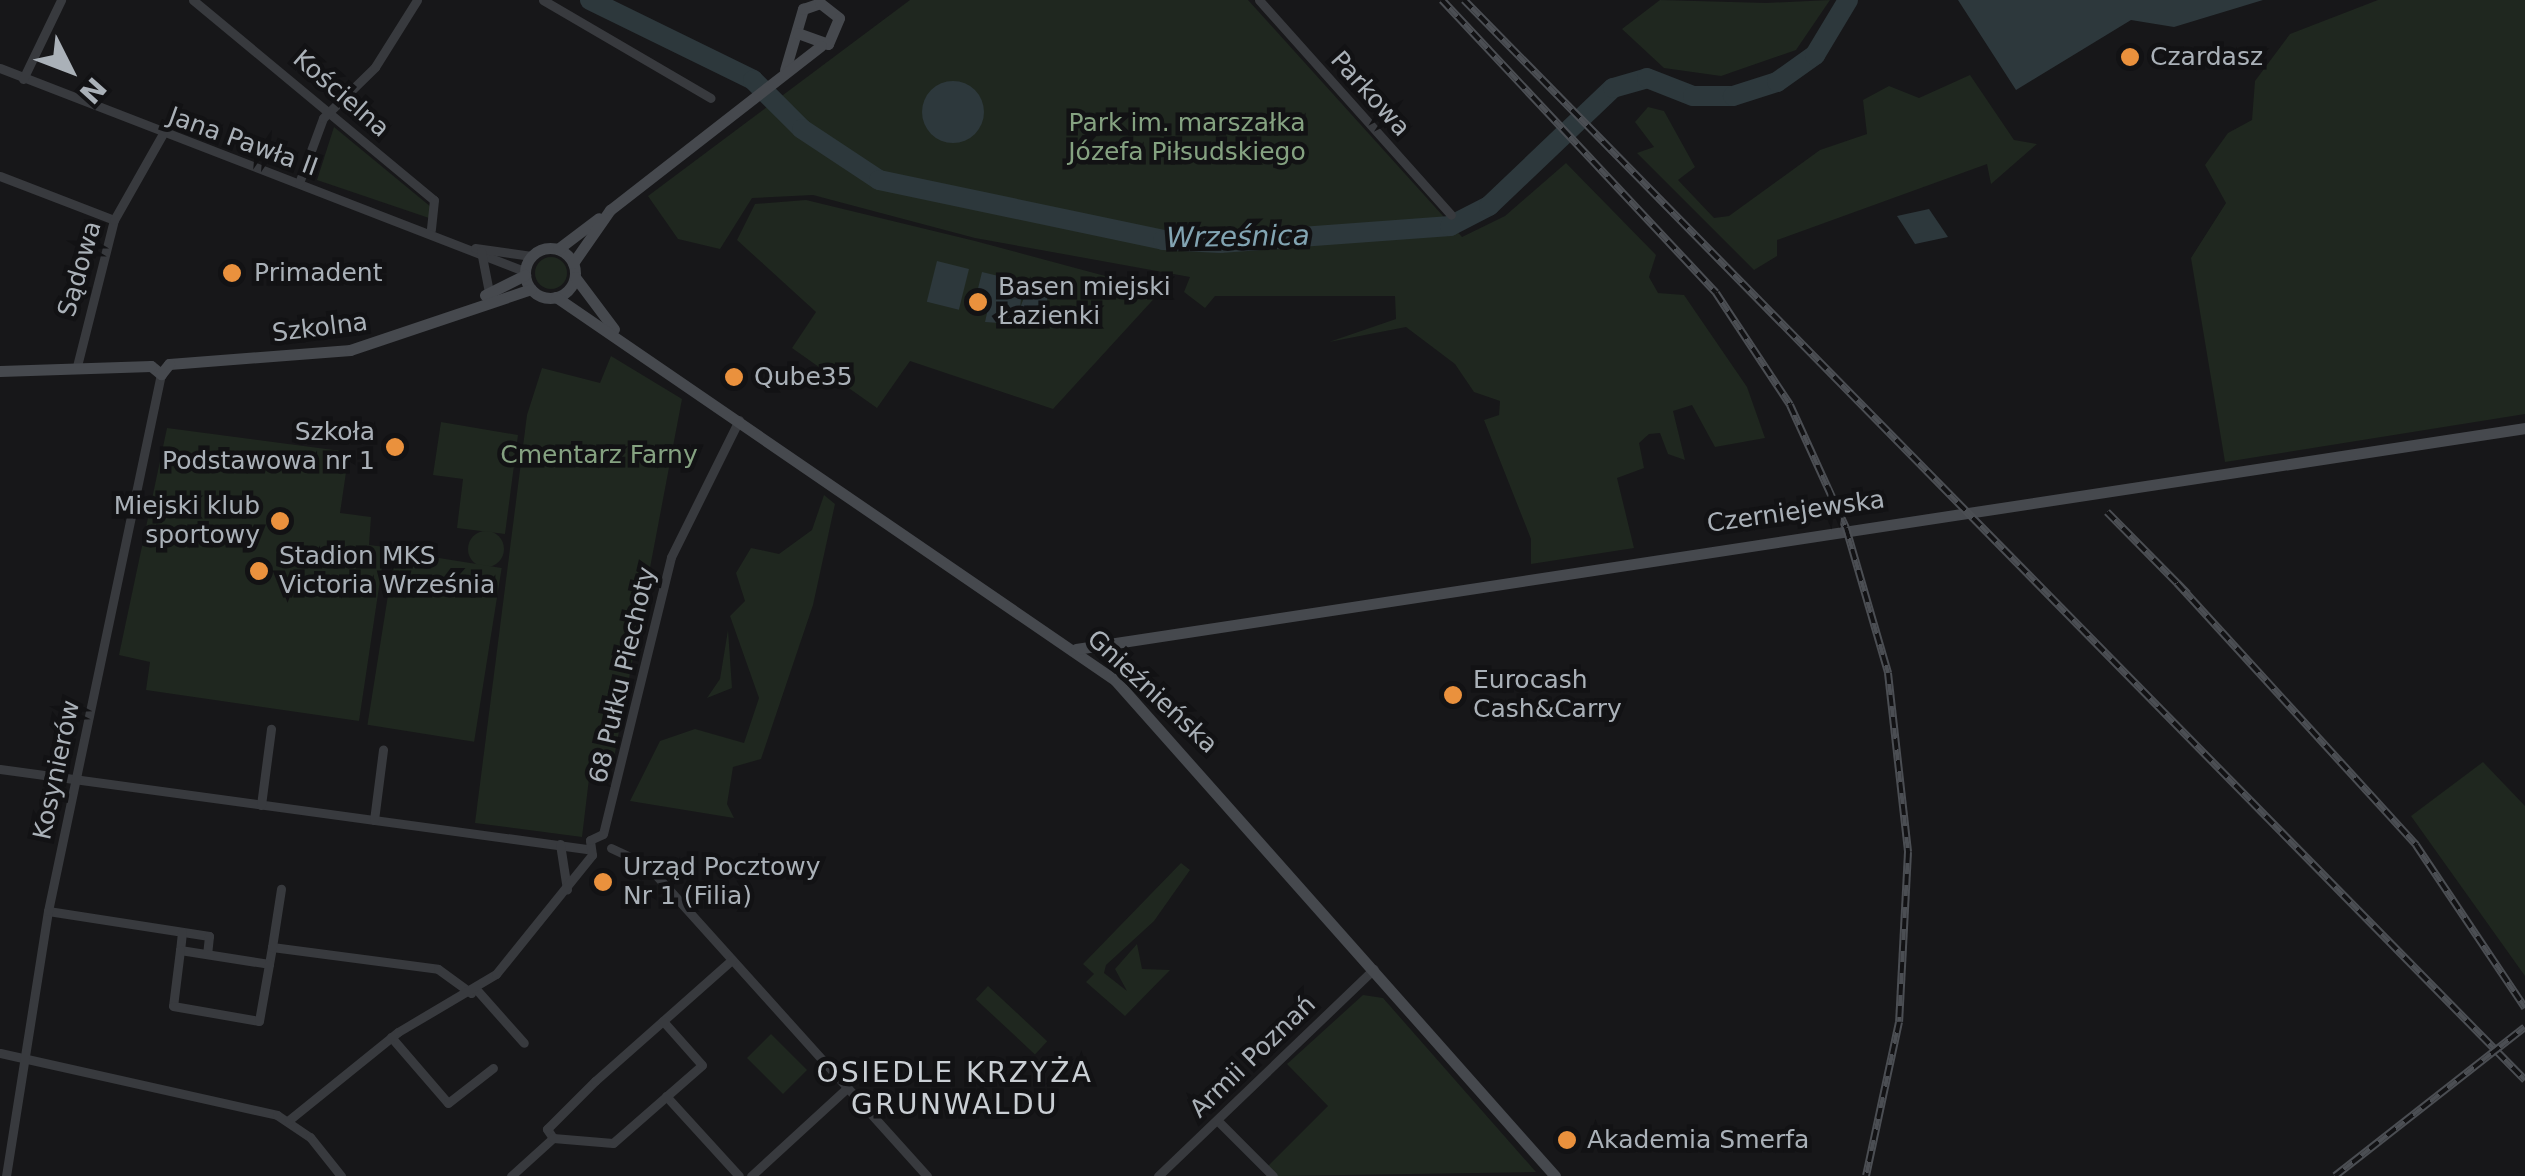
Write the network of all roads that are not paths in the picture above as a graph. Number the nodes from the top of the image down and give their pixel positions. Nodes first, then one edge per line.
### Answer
1 (61, 0) edge
2 (193, 0) edge
3 (417, 0) edge
4 (543, 0) edge
5 (1259, 0) edge
6 (814, 2) edge
7 (831, 4) edge
8 (798, 33) junction
9 (821, 46) junction
10 (0, 68) edge
11 (24, 79) junction
12 (778, 82) junction
13 (711, 98) dead end
14 (331, 112) junction
15 (162, 135) junction
16 (0, 176) edge
17 (299, 183) junction
18 (607, 213) junction
19 (1451, 215) dead end
20 (114, 220) junction
21 (432, 230) junction
22 (558, 249) junction
23 (478, 250) junction
24 (531, 256) junction
25 (574, 270) junction
26 (524, 273) junction
27 (531, 290) junction
28 (489, 292) junction
29 (556, 297) junction
30 (470, 307) junction
31 (627, 344) junction
32 (77, 366) junction
33 (160, 368) junction
34 (0, 371) edge
35 (740, 420) junction
36 (2525, 428) edge
37 (1076, 649) junction
38 (271, 729) dead end
39 (382, 750) dead end
40 (0, 769) edge
41 (75, 778) junction
42 (261, 805) junction
43 (374, 820) junction
44 (603, 834) junction
45 (560, 844) junction
46 (612, 848) junction
47 (590, 852) junction
48 (281, 889) dead end
49 (567, 889) junction
50 (48, 912) junction
51 (182, 932) junction
52 (272, 947) junction
53 (180, 950) junction
54 (207, 954) junction
55 (732, 960) junction
56 (269, 964) junction
57 (1376, 968) junction
58 (474, 991) junction
59 (664, 1021) junction
60 (391, 1037) junction
61 (524, 1043) dead end
62 (0, 1053) edge
63 (24, 1056) junction
64 (494, 1068) dead end
65 (847, 1088) junction
66 (666, 1096) junction
67 (288, 1120) junction
68 (1216, 1120) junction
69 (553, 1138) junction
70 (6, 1175) edge
71 (20, 1176) edge
72 (341, 1176) edge
73 (511, 1176) edge
74 (739, 1176) edge
75 (751, 1176) edge
76 (927, 1176) edge
77 (1158, 1176) edge
78 (1273, 1176) edge
79 (1555, 1176) edge

1 - 11 street
2 - 14 street, Kościelna
3 - 14 street
4 - 13 street
5 - 19 street, Parkowa
6 - 7 street
6 - 8 street
7 - 9 street
8 - 9 street
8 - 12 street
9 - 12 street
10 - 11 street, Jana Pawła II
11 - 15 street, Jana Pawła II
12 - 18 street
14 - 17 street
14 - 21 street, Kościelna
15 - 17 street, Jana Pawła II
15 - 20 street, Sądowa
16 - 20 street
17 - 21 street, Jana Pawła II
18 - 22 street
18 - 25 street
20 - 32 street, Sądowa
21 - 23 street, Jana Pawła II
22 - 24 street
22 - 25 street
23 - 24 street, Jana Pawła II
23 - 26 street, Jana Pawła II
23 - 28 street
24 - 26 street
25 - 29 street
25 - 31 street, Gnieźnieńska
26 - 27 street
26 - 28 street, Szkolna
27 - 29 street
27 - 30 street, Szkolna
28 - 30 street, Szkolna
29 - 31 street, Gnieźnieńska
30 - 33 street, Szkolna
31 - 35 street, Gnieźnieńska
32 - 33 street, Szkolna
32 - 34 street, Szkolna
33 - 41 street, Kosynierów
35 - 37 street, Gnieźnieńska
35 - 44 street, 68 Pułku Piechoty
36 - 37 street, Czerniejewska
37 - 57 street, Gnieźnieńska
38 - 42 street
39 - 43 street
40 - 41 street
41 - 42 street
41 - 50 street, Kosynierów
42 - 43 street
43 - 45 street
44 - 46 street
44 - 47 street
45 - 47 street
45 - 49 street
46 - 47 street
46 - 55 street
47 - 49 street
48 - 52 street
49 - 58 street
50 - 51 street
50 - 63 street, Kosynierów
51 - 53 street
51 - 54 street
52 - 56 street
52 - 58 street
53 - 54 street
53 - 56 street
54 - 56 street
55 - 59 street
55 - 65 street
57 - 68 street, Armii Poznań
57 - 79 street, Gnieźnieńska
58 - 60 street
58 - 61 street
59 - 66 street
59 - 69 street
60 - 64 street
60 - 67 street
62 - 63 street
63 - 67 street
63 - 70 street, Kosynierów
65 - 75 street
65 - 76 street
66 - 69 street
66 - 74 street
67 - 72 street
68 - 77 street, Armii Poznań
68 - 78 street
69 - 73 street
70 - 71 street

